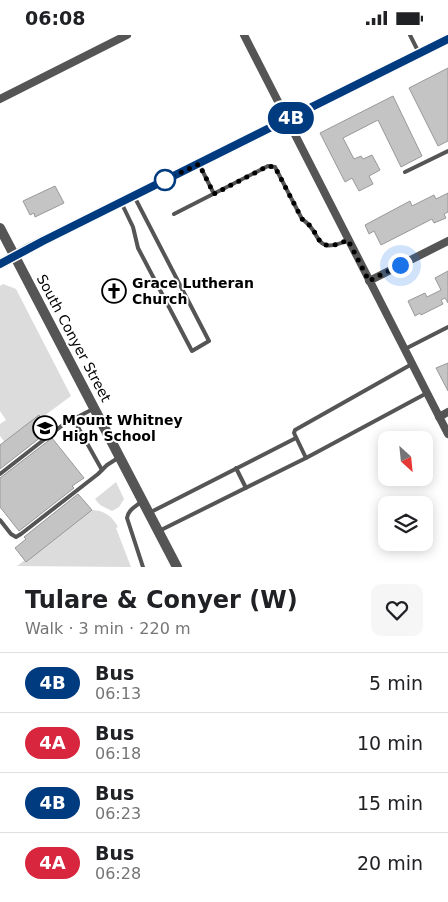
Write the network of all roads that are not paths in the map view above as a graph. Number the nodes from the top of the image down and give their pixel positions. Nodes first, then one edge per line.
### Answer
1 (127, 35) edge
2 (244, 35) edge
3 (410, 35) edge
4 (448, 39) edge
5 (419, 53) junction
6 (0, 99) edge
7 (287, 119) junction
8 (448, 151) edge
9 (199, 164) junction
10 (405, 172) dead end
11 (214, 194) junction
12 (134, 195) junction
13 (121, 203) junction
14 (174, 214) dead end
15 (0, 228) edge
16 (348, 240) junction
17 (448, 241) edge
18 (15, 255) junction
19 (0, 264) edge
20 (369, 281) junction
21 (448, 327) edge
22 (405, 349) junction
23 (412, 364) junction
24 (427, 393) junction
25 (95, 408) junction
26 (448, 412) edge
27 (439, 417) junction
28 (74, 420) junction
29 (448, 434) edge
30 (296, 438) junction
31 (121, 457) junction
32 (306, 458) junction
33 (236, 468) junction
34 (102, 470) junction
35 (0, 474) edge
36 (246, 488) junction
37 (143, 501) junction
38 (149, 513) junction
39 (0, 520) edge
40 (158, 531) junction
41 (143, 567) edge
42 (177, 567) edge

1 - 6 street
2 - 7 street
3 - 5 lane
4 - 5 street
5 - 7 street
7 - 9 street
7 - 16 street
8 - 10 lane
9 - 11 lane
9 - 12 street
11 - 14 lane
11 - 16 lane
12 - 13 street
12 - 13 lane
13 - 18 street
15 - 18 street, South Conyer Street
16 - 20 street
17 - 20 street
18 - 19 street
18 - 25 street, South Conyer Street
20 - 22 street
21 - 22 lane
22 - 23 street
23 - 24 street
23 - 30 lane
24 - 27 street
24 - 32 lane
25 - 28 lane
25 - 31 street, South Conyer Street
26 - 27 street
27 - 29 street
28 - 34 lane
28 - 35 lane
30 - 32 lane
30 - 33 lane
31 - 34 lane
31 - 37 street, South Conyer Street
32 - 36 lane
33 - 36 lane
33 - 38 lane
34 - 39 lane
36 - 40 lane
37 - 38 street, South Conyer Street
37 - 41 lane
38 - 40 street, South Conyer Street
40 - 42 street, South Conyer Street

